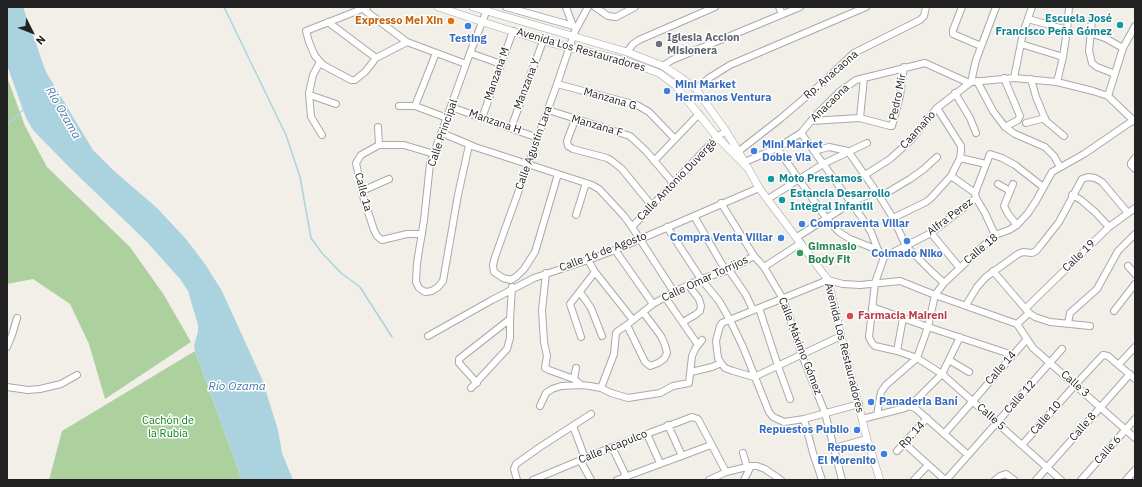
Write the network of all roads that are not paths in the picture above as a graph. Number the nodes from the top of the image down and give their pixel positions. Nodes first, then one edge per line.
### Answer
1 (438, 7) edge
2 (473, 7) edge
3 (506, 7) edge
4 (566, 7) edge
5 (588, 7) edge
6 (594, 7) edge
7 (635, 7) edge
8 (715, 7) edge
9 (779, 7) edge
10 (800, 7) edge
11 (866, 7) edge
12 (926, 7) edge
13 (962, 7) edge
14 (996, 7) edge
15 (1032, 7) edge
16 (1069, 7) edge
17 (365, 8) edge
18 (488, 9) edge
19 (782, 14) junction
20 (1028, 19) junction
21 (1092, 20) dead end
22 (328, 22) junction
23 (483, 22) junction
24 (575, 26) junction
25 (1067, 30) junction
26 (1134, 30) edge
27 (513, 31) junction
28 (1090, 33) junction
29 (573, 36) junction
30 (543, 41) junction
31 (407, 42) junction
32 (1021, 44) junction
33 (981, 46) junction
34 (569, 47) junction
35 (1123, 48) junction
36 (627, 52) junction
37 (436, 53) junction
38 (470, 53) junction
39 (1063, 57) junction
40 (376, 58) junction
41 (320, 62) junction
42 (466, 64) junction
43 (501, 64) junction
44 (662, 66) junction
45 (904, 67) junction
46 (1115, 74) junction
47 (864, 78) junction
48 (1004, 78) junction
49 (1014, 78) junction
50 (1031, 79) junction
51 (972, 82) junction
52 (1057, 82) junction
53 (557, 84) junction
54 (696, 89) junction
55 (955, 94) junction
56 (310, 95) junction
57 (1108, 96) junction
58 (336, 104) dead end
59 (399, 106) dead end
60 (415, 106) junction
61 (451, 107) junction
62 (937, 108) junction
63 (548, 110) junction
64 (699, 114) junction
65 (447, 118) junction
66 (482, 118) junction
67 (860, 118) junction
68 (1045, 118) junction
69 (575, 120) junction
70 (811, 121) junction
71 (1134, 121) edge
72 (1026, 123) dead end
73 (378, 127) dead end
74 (511, 128) junction
75 (1005, 128) junction
76 (726, 131) junction
77 (442, 133) junction
78 (801, 133) junction
79 (976, 133) dead end
80 (322, 135) dead end
81 (1064, 136) dead end
82 (717, 137) junction
83 (538, 138) junction
84 (675, 139) junction
85 (867, 143) dead end
86 (379, 145) junction
87 (469, 145) junction
88 (777, 148) junction
89 (738, 151) junction
90 (814, 151) junction
91 (848, 151) junction
92 (434, 154) junction
93 (937, 157) dead end
94 (960, 158) junction
95 (1135, 158) edge
96 (654, 161) junction
97 (823, 164) junction
98 (986, 164) junction
99 (528, 165) junction
100 (746, 165) junction
101 (1060, 167) junction
102 (1135, 168) edge
103 (558, 174) junction
104 (865, 175) junction
105 (951, 176) junction
106 (389, 179) dead end
107 (800, 179) junction
108 (586, 183) junction
109 (674, 184) junction
110 (998, 184) dead end
111 (1013, 184) dead end
112 (1043, 187) junction
113 (759, 188) junction
114 (362, 191) junction
115 (876, 191) junction
116 (1010, 191) junction
117 (1072, 195) junction
118 (975, 196) junction
119 (880, 197) junction
120 (768, 199) junction
121 (721, 203) junction
122 (851, 203) junction
123 (652, 206) junction
124 (1135, 208) edge
125 (1128, 213) junction
126 (576, 215) dead end
127 (694, 216) junction
128 (826, 218) junction
129 (893, 218) junction
130 (1017, 225) junction
131 (632, 227) junction
132 (667, 227) junction
133 (1109, 227) junction
134 (930, 233) junction
135 (422, 234) junction
136 (1135, 234) edge
137 (995, 235) junction
138 (639, 239) junction
139 (799, 240) junction
140 (906, 246) junction
141 (615, 250) junction
142 (878, 250) junction
143 (754, 256) junction
144 (884, 257) junction
145 (588, 260) junction
146 (1128, 266) dead end
147 (764, 267) junction
148 (959, 267) junction
149 (728, 270) junction
150 (993, 271) junction
151 (595, 272) junction
152 (546, 273) junction
153 (1135, 274) edge
154 (701, 279) junction
155 (511, 280) junction
156 (828, 280) junction
157 (944, 282) junction
158 (875, 283) junction
159 (1135, 284) edge
160 (689, 286) junction
161 (512, 289) junction
162 (580, 292) junction
163 (674, 292) junction
164 (935, 295) junction
165 (665, 297) junction
166 (783, 299) junction
167 (653, 304) junction
168 (966, 306) junction
169 (872, 307) junction
170 (756, 309) junction
171 (1027, 310) junction
172 (1114, 311) dead end
173 (643, 312) junction
174 (17, 318) dead end
175 (903, 318) junction
176 (510, 319) junction
177 (633, 320) junction
178 (730, 320) junction
179 (683, 322) junction
180 (1068, 323) junction
181 (1017, 324) junction
182 (627, 325) junction
183 (925, 326) junction
184 (1090, 326) dead end
185 (428, 336) dead end
186 (581, 336) dead end
187 (602, 336) dead end
188 (841, 336) junction
189 (960, 338) junction
190 (1027, 339) junction
191 (702, 340) dead end
192 (696, 342) dead end
193 (7, 347) edge
194 (1135, 347) edge
195 (1062, 348) dead end
196 (897, 351) junction
197 (1012, 355) junction
198 (802, 356) junction
199 (917, 358) junction
200 (949, 360) junction
201 (721, 363) junction
202 (1050, 363) junction
203 (1119, 364) junction
204 (778, 366) junction
205 (576, 368) dead end
206 (691, 372) junction
207 (969, 372) dead end
208 (942, 374) junction
209 (77, 375) dead end
210 (1133, 376) edge
211 (754, 377) junction
212 (574, 379) junction
213 (477, 383) junction
214 (1076, 384) junction
215 (581, 385) junction
216 (7, 387) edge
217 (471, 388) dead end
218 (601, 388) junction
219 (790, 399) dead end
220 (973, 401) junction
221 (859, 404) junction
222 (540, 406) dead end
223 (908, 406) junction
224 (1101, 407) junction
225 (825, 413) junction
226 (591, 414) dead end
227 (877, 416) junction
228 (927, 418) junction
229 (804, 419) junction
230 (862, 419) junction
231 (1135, 419) edge
232 (997, 423) junction
233 (668, 425) junction
234 (573, 426) junction
235 (1126, 429) junction
236 (647, 434) junction
237 (944, 434) junction
238 (1135, 438) edge
239 (867, 439) junction
240 (904, 443) junction
241 (711, 445) junction
242 (1022, 445) junction
243 (612, 446) junction
244 (834, 448) junction
245 (897, 451) dead end
246 (743, 453) dead end
247 (682, 456) junction
248 (968, 456) junction
249 (582, 459) junction
250 (660, 463) junction
251 (928, 465) junction
252 (749, 466) junction
253 (1048, 468) junction
254 (1135, 470) edge
255 (726, 472) junction
256 (626, 476) junction
257 (550, 477) edge
258 (517, 480) edge
259 (533, 480) edge
260 (591, 480) edge
261 (618, 480) edge
262 (709, 480) edge
263 (744, 480) edge
264 (781, 480) edge
265 (822, 480) edge
266 (842, 480) edge
267 (880, 480) edge
268 (914, 480) edge
269 (946, 480) edge
270 (995, 480) edge
271 (1014, 480) edge
272 (1036, 480) edge
273 (1061, 480) edge
274 (1081, 480) edge
275 (1126, 480) edge

1 - 23 street, Avenida Los Restauradores
2 - 18 street
3 - 24 street
4 - 24 street
5 - 24 street, Calle Agustín Lara
6 - 7 street
8 - 36 street
9 - 19 street
10 - 19 street
11 - 54 street
12 - 89 street, Rp. Anacaona
13 - 33 street
14 - 33 street
15 - 20 street
16 - 25 street
17 - 22 street
17 - 31 street
18 - 23 street, Calle Principal
18 - 29 street
19 - 44 street
20 - 25 street
20 - 32 street
21 - 28 street
22 - 40 street
22 - 41 street
23 - 27 street, Avenida Los Restauradores
23 - 38 street, Calle Principal
24 - 29 street, Calle Agustín Lara
25 - 39 street
26 - 35 street
27 - 30 street, Avenida Los Restauradores
27 - 43 street, Manzana M
28 - 35 street
28 - 46 street
29 - 34 street, Calle Agustín Lara
29 - 36 street
30 - 34 street, Avenida Los Restauradores
30 - 74 street, Manzana Y
31 - 37 street
31 - 40 street
32 - 39 street
32 - 49 street
33 - 51 street
34 - 53 street, Calle Agustín Lara
34 - 64 street, Avenida Los Restauradores
35 - 46 street
36 - 44 street
37 - 42 street
37 - 60 street
38 - 42 street, Calle Principal
38 - 43 street
39 - 52 street
40 - 41 street
41 - 56 street
42 - 61 street, Calle Principal
43 - 66 street, Manzana M
44 - 54 street
45 - 47 street, Anacaona
45 - 51 street, Anacaona
45 - 67 street, Pedro Mir
46 - 57 street
47 - 67 street
47 - 70 street, Anacaona
48 - 49 street
48 - 51 street
48 - 75 street
49 - 50 street
50 - 52 street
50 - 68 street
51 - 55 street, Caamaño
51 - 75 street
52 - 57 street
53 - 63 street, Calle Agustín Lara
53 - 84 street, Manzana G
54 - 76 street
55 - 62 street, Caamaño
55 - 79 street
56 - 58 street
56 - 80 street
57 - 71 street
59 - 60 street
60 - 65 street
61 - 65 street, Calle Principal
61 - 66 street, Manzana H
62 - 94 street
62 - 104 street, Caamaño
63 - 69 street, Manzana F
63 - 83 street, Calle Agustín Lara
64 - 82 street, Avenida Los Restauradores
64 - 84 street
65 - 77 street, Calle Principal
66 - 74 street, Manzana H
67 - 70 street
68 - 72 street
68 - 81 street
69 - 96 street, Manzana F
69 - 123 street
70 - 78 street, Anacaona
71 - 101 street, Calle 18
73 - 86 street
74 - 83 street, Manzana H
75 - 101 street
76 - 82 street, Calle Antonio Duvergé
76 - 89 street
77 - 87 street
77 - 92 street, Calle Principal
78 - 88 street, Anacaona
78 - 90 street
82 - 100 street, Avenida Los Restauradores
82 - 109 street, Calle Antonio Duvergé
83 - 99 street, Calle Agustín Lara
84 - 96 street
85 - 91 street
86 - 92 street, Calle 1a
86 - 114 street, Calle 1a
87 - 99 street
87 - 135 street, Calle Principal
88 - 100 street, Anacaona
88 - 107 street
89 - 100 street
90 - 91 street
90 - 97 street
91 - 97 street
91 - 104 street
92 - 135 street, Calle Principal
93 - 119 street
94 - 98 street
94 - 105 street
95 - 102 street
96 - 109 street, Manzana F
97 - 107 street
97 - 122 street
98 - 112 street, Alfra Perez
98 - 118 street, Alfra Perez
99 - 103 street
99 - 155 street, Calle Agustín Lara
100 - 113 street, Avenida Los Restauradores
101 - 112 street, Calle 18
103 - 108 street
103 - 155 street
104 - 115 street
105 - 118 street
105 - 129 street
106 - 114 street
107 - 120 street
107 - 128 street
108 - 126 street
108 - 131 street
109 - 123 street, Calle Antonio Duvergé
110 - 116 street
111 - 116 street
112 - 130 street, Calle 18
113 - 120 street, Avenida Los Restauradores
113 - 121 street, Calle 16 de Agosto
114 - 135 street, Calle 1a
115 - 119 street
115 - 122 street, Calle Omar Torrijos
116 - 130 street
117 - 125 street
117 - 133 street
117 - 150 street
118 - 134 street, Alfra Perez
118 - 137 street
119 - 129 street
120 - 139 street, Avenida Los Restauradores
121 - 127 street, Calle 16 de Agosto
121 - 143 street, Calle Máximo Gómez
122 - 128 street, Calle Omar Torrijos
122 - 142 street
123 - 131 street, Calle Antonio Duvergé
124 - 125 street, Calle 19
125 - 133 street, Calle 19
127 - 132 street, Calle 16 de Agosto
127 - 149 street
128 - 139 street, Calle Omar Torrijos
128 - 142 street
129 - 140 street
130 - 137 street, Calle 18
131 - 138 street, Calle Antonio Duvergé
132 - 138 street, Calle 16 de Agosto
132 - 154 street
133 - 171 street, Calle 19
134 - 140 street, Alfra Perez
134 - 148 street
136 - 180 street
137 - 148 street, Calle 18
138 - 141 street, Calle 16 de Agosto
138 - 163 street, Calle Antonio Duvergé
139 - 147 street, Calle Omar Torrijos
139 - 156 street, Avenida Los Restauradores
140 - 144 street, Alfra Perez
140 - 157 street
141 - 145 street, Calle 16 de Agosto
141 - 167 street
142 - 144 street
143 - 147 street, Calle Máximo Gómez
143 - 149 street, Calle Omar Torrijos
144 - 158 street, Calle 5
145 - 151 street
145 - 152 street, Calle 16 de Agosto
146 - 153 street
147 - 166 street, Calle Máximo Gómez
148 - 157 street, Calle 18
149 - 154 street, Calle Omar Torrijos
149 - 170 street
150 - 168 street
150 - 171 street
151 - 162 street
151 - 177 street
152 - 161 street, Calle 16 de Agosto
152 - 212 street
154 - 160 street, Calle Omar Torrijos
154 - 178 street
155 - 161 street
156 - 158 street
156 - 166 street
156 - 188 street, Avenida Los Restauradores
157 - 164 street, Calle 18
158 - 164 street
158 - 169 street, Calle 5
159 - 172 street
160 - 163 street, Calle Omar Torrijos
160 - 179 street
161 - 176 street
161 - 185 street, Calle 16 de Agosto
162 - 186 street
162 - 187 street
163 - 165 street, Calle Omar Torrijos
164 - 168 street
164 - 183 street, Calle 18
165 - 167 street, Calle Omar Torrijos
165 - 179 street
166 - 170 street
166 - 198 street, Calle Máximo Gómez
167 - 173 street, Calle Omar Torrijos
168 - 181 street
169 - 175 street
169 - 196 street, Calle 5
170 - 178 street
170 - 204 street
171 - 180 street
171 - 181 street, Calle 19
173 - 177 street, Calle Omar Torrijos
173 - 182 street
174 - 193 street
175 - 183 street
175 - 196 street
176 - 213 street
176 - 213 street
177 - 182 street, Calle Omar Torrijos
178 - 201 street
178 - 211 street
179 - 192 street
180 - 184 street
181 - 190 street, Calle 3
182 - 218 street, Calle Omar Torrijos
183 - 189 street
183 - 199 street, Calle 18
188 - 198 street
188 - 221 street, Avenida Los Restauradores
189 - 197 street
189 - 200 street
190 - 197 street, Calle 14
190 - 202 street, Calle 3
191 - 206 street
194 - 203 street
195 - 202 street, Calle 12
196 - 199 street, Calle 5
197 - 220 street, Calle 14
198 - 204 street
198 - 225 street, Calle Máximo Gómez
199 - 208 street, Calle 5
199 - 227 street
200 - 207 street
200 - 208 street
201 - 206 street
201 - 211 street
202 - 214 street, Calle 3
202 - 232 street, Calle 12
203 - 210 street
203 - 214 street, Calle 10
204 - 211 street
204 - 219 street
205 - 212 street
206 - 218 street
208 - 220 street, Calle 5
208 - 223 street
209 - 216 street
210 - 224 street, Calle 8
211 - 229 street
212 - 215 street
213 - 217 street
214 - 224 street, Calle 3
214 - 242 street, Calle 10
215 - 218 street
215 - 222 street
220 - 232 street, Calle 5
220 - 237 street, Calle 14
221 - 225 street
221 - 230 street, Avenida Los Restauradores
223 - 227 street
223 - 228 street
224 - 235 street, Calle 3
224 - 253 street, Calle 8
225 - 229 street
225 - 244 street, Calle Máximo Gómez
226 - 234 street
227 - 230 street
228 - 237 street
228 - 240 street, Rp. 14
229 - 265 street
230 - 239 street, Avenida Los Restauradores
231 - 235 street, Calle 6
232 - 242 street, Calle 5
232 - 248 street, Calle 12
233 - 236 street, Calle Acapulco
233 - 241 street, Calle Acapulco
233 - 247 street
234 - 249 street
234 - 258 street
235 - 238 street, Calle 3
235 - 274 street, Calle 6
236 - 243 street, Calle Acapulco
236 - 250 street
237 - 248 street
239 - 244 street
239 - 267 street, Avenida Los Restauradores
240 - 245 street, Rp. 14
240 - 251 street
241 - 247 street
241 - 255 street
242 - 253 street, Calle 5
243 - 249 street, Calle Acapulco
243 - 256 street
244 - 266 street, Calle Máximo Gómez
246 - 252 street
247 - 250 street
248 - 269 street, Calle 12
249 - 257 street, Calle Acapulco
249 - 260 street
250 - 256 street
251 - 268 street
251 - 269 street
252 - 255 street
252 - 263 street
252 - 264 street
253 - 272 street, Calle 8
253 - 273 street, Calle 5
254 - 275 street
255 - 262 street
256 - 261 street
257 - 259 street, Calle Acapulco
270 - 271 street

